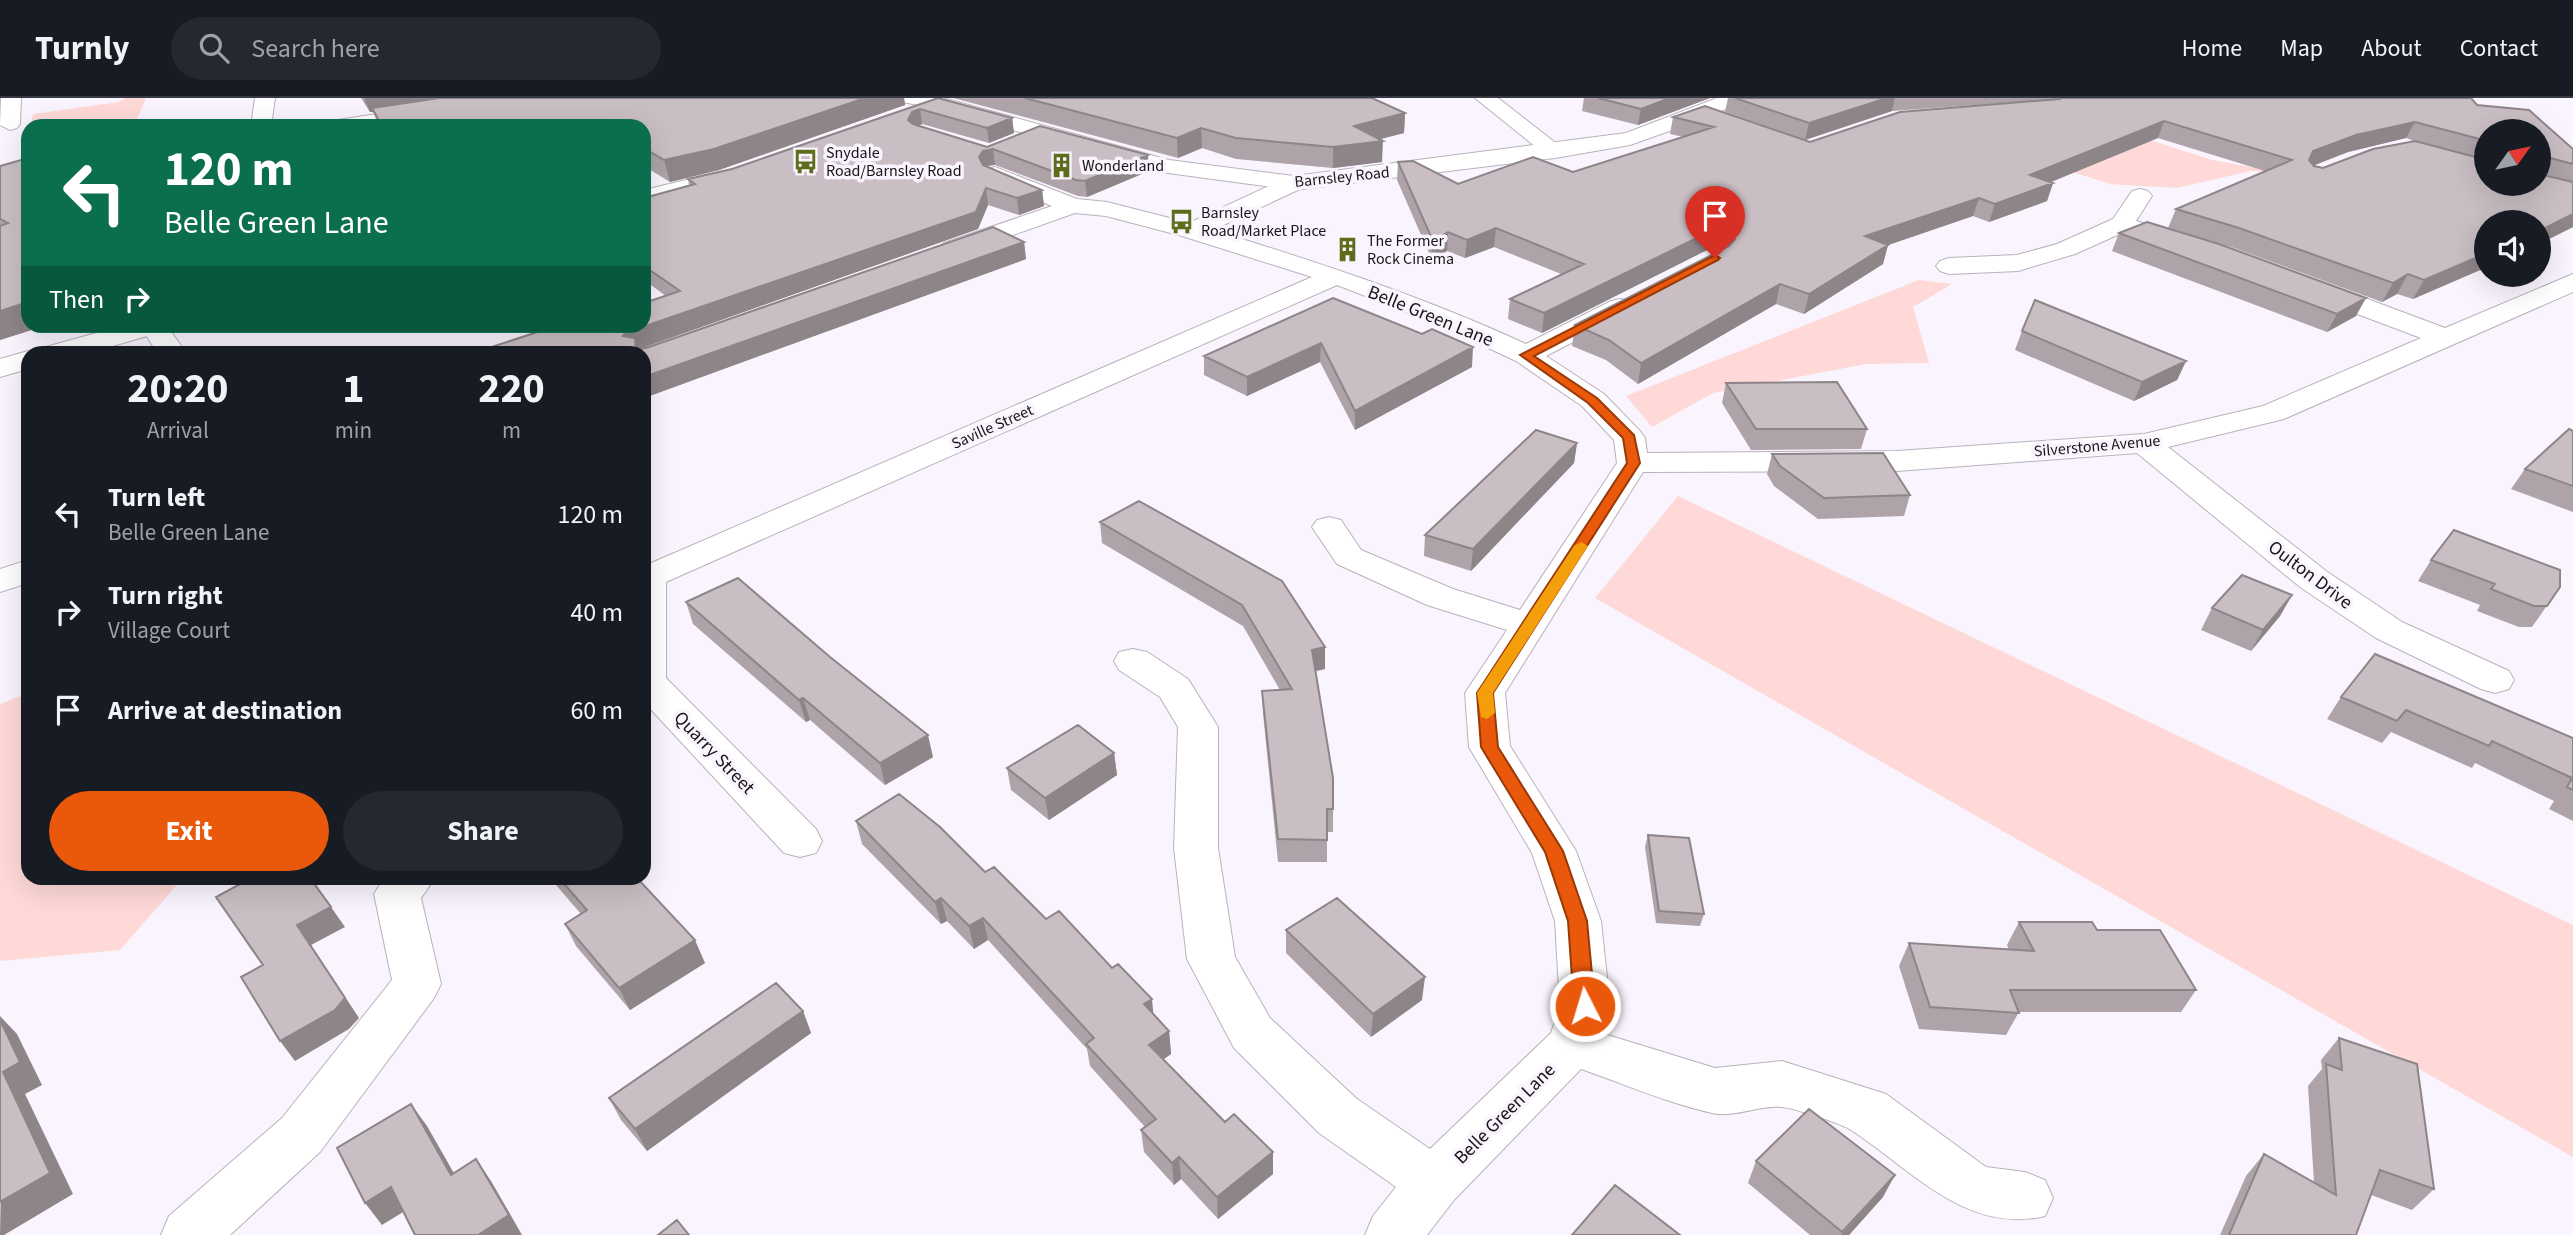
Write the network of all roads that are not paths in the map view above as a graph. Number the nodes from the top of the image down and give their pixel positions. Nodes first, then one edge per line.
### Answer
1 (11, 98) edge
2 (265, 98) edge
3 (520, 98) edge
4 (1485, 98) edge
5 (1733, 98) edge
6 (906, 107) edge
7 (1702, 113) junction
8 (262, 119) edge
9 (384, 119) edge
10 (1728, 122) edge
11 (10, 124) dead end
12 (1040, 132) junction
13 (1015, 143) edge
14 (1555, 151) junction
15 (740, 173) edge
16 (993, 174) edge
17 (1294, 183) junction
18 (651, 195) edge
19 (2140, 196) dead end
20 (1073, 206) junction
21 (2122, 225) junction
22 (1191, 231) junction
23 (2208, 250) edge
24 (930, 256) edge
25 (1949, 266) dead end
26 (1336, 276) junction
27 (2296, 282) edge
28 (2573, 282) edge
29 (1645, 294) edge
30 (128, 333) edge
31 (2446, 338) junction
32 (81, 346) edge
33 (1526, 355) junction
34 (21, 362) edge
35 (0, 368) edge
36 (2144, 443) junction
37 (1633, 463) junction
38 (1329, 527) dead end
39 (651, 573) edge
40 (21, 574) edge
41 (0, 581) edge
42 (1531, 625) junction
43 (1133, 661) dead end
44 (2494, 680) dead end
45 (651, 685) edge
46 (800, 841) dead end
47 (406, 885) edge
48 (1572, 1045) junction
49 (1434, 1182) junction
50 (2025, 1198) dead end
51 (189, 1235) edge
52 (1393, 1235) edge

1 - 11 street
2 - 8 street
3 - 9 street
4 - 14 street
5 - 7 street, Barnsley Road
6 - 12 street, Barnsley Road
7 - 10 street
7 - 14 street, Barnsley Road
12 - 13 street
12 - 17 street, Barnsley Road
14 - 17 street, Barnsley Road
15 - 18 street
16 - 20 street
17 - 22 street
19 - 21 street
20 - 22 street, Belle Green Lane
20 - 24 street
21 - 23 street
21 - 25 street
22 - 26 street, Belle Green Lane
26 - 33 street, Belle Green Lane
26 - 39 street, Saville Street
27 - 31 street
28 - 31 street, Silverstone Avenue
29 - 33 street
30 - 32 street
31 - 36 street, Silverstone Avenue
33 - 37 street, Belle Green Lane
34 - 35 street
36 - 37 street, Silverstone Avenue
36 - 44 street, Oulton Drive
37 - 42 street, Belle Green Lane
38 - 42 street
40 - 41 street
42 - 48 street, Belle Green Lane
43 - 49 street
45 - 46 street, Quarry Street
47 - 51 street
48 - 49 street, Belle Green Lane
48 - 50 street
49 - 52 street, Belle Green Lane

